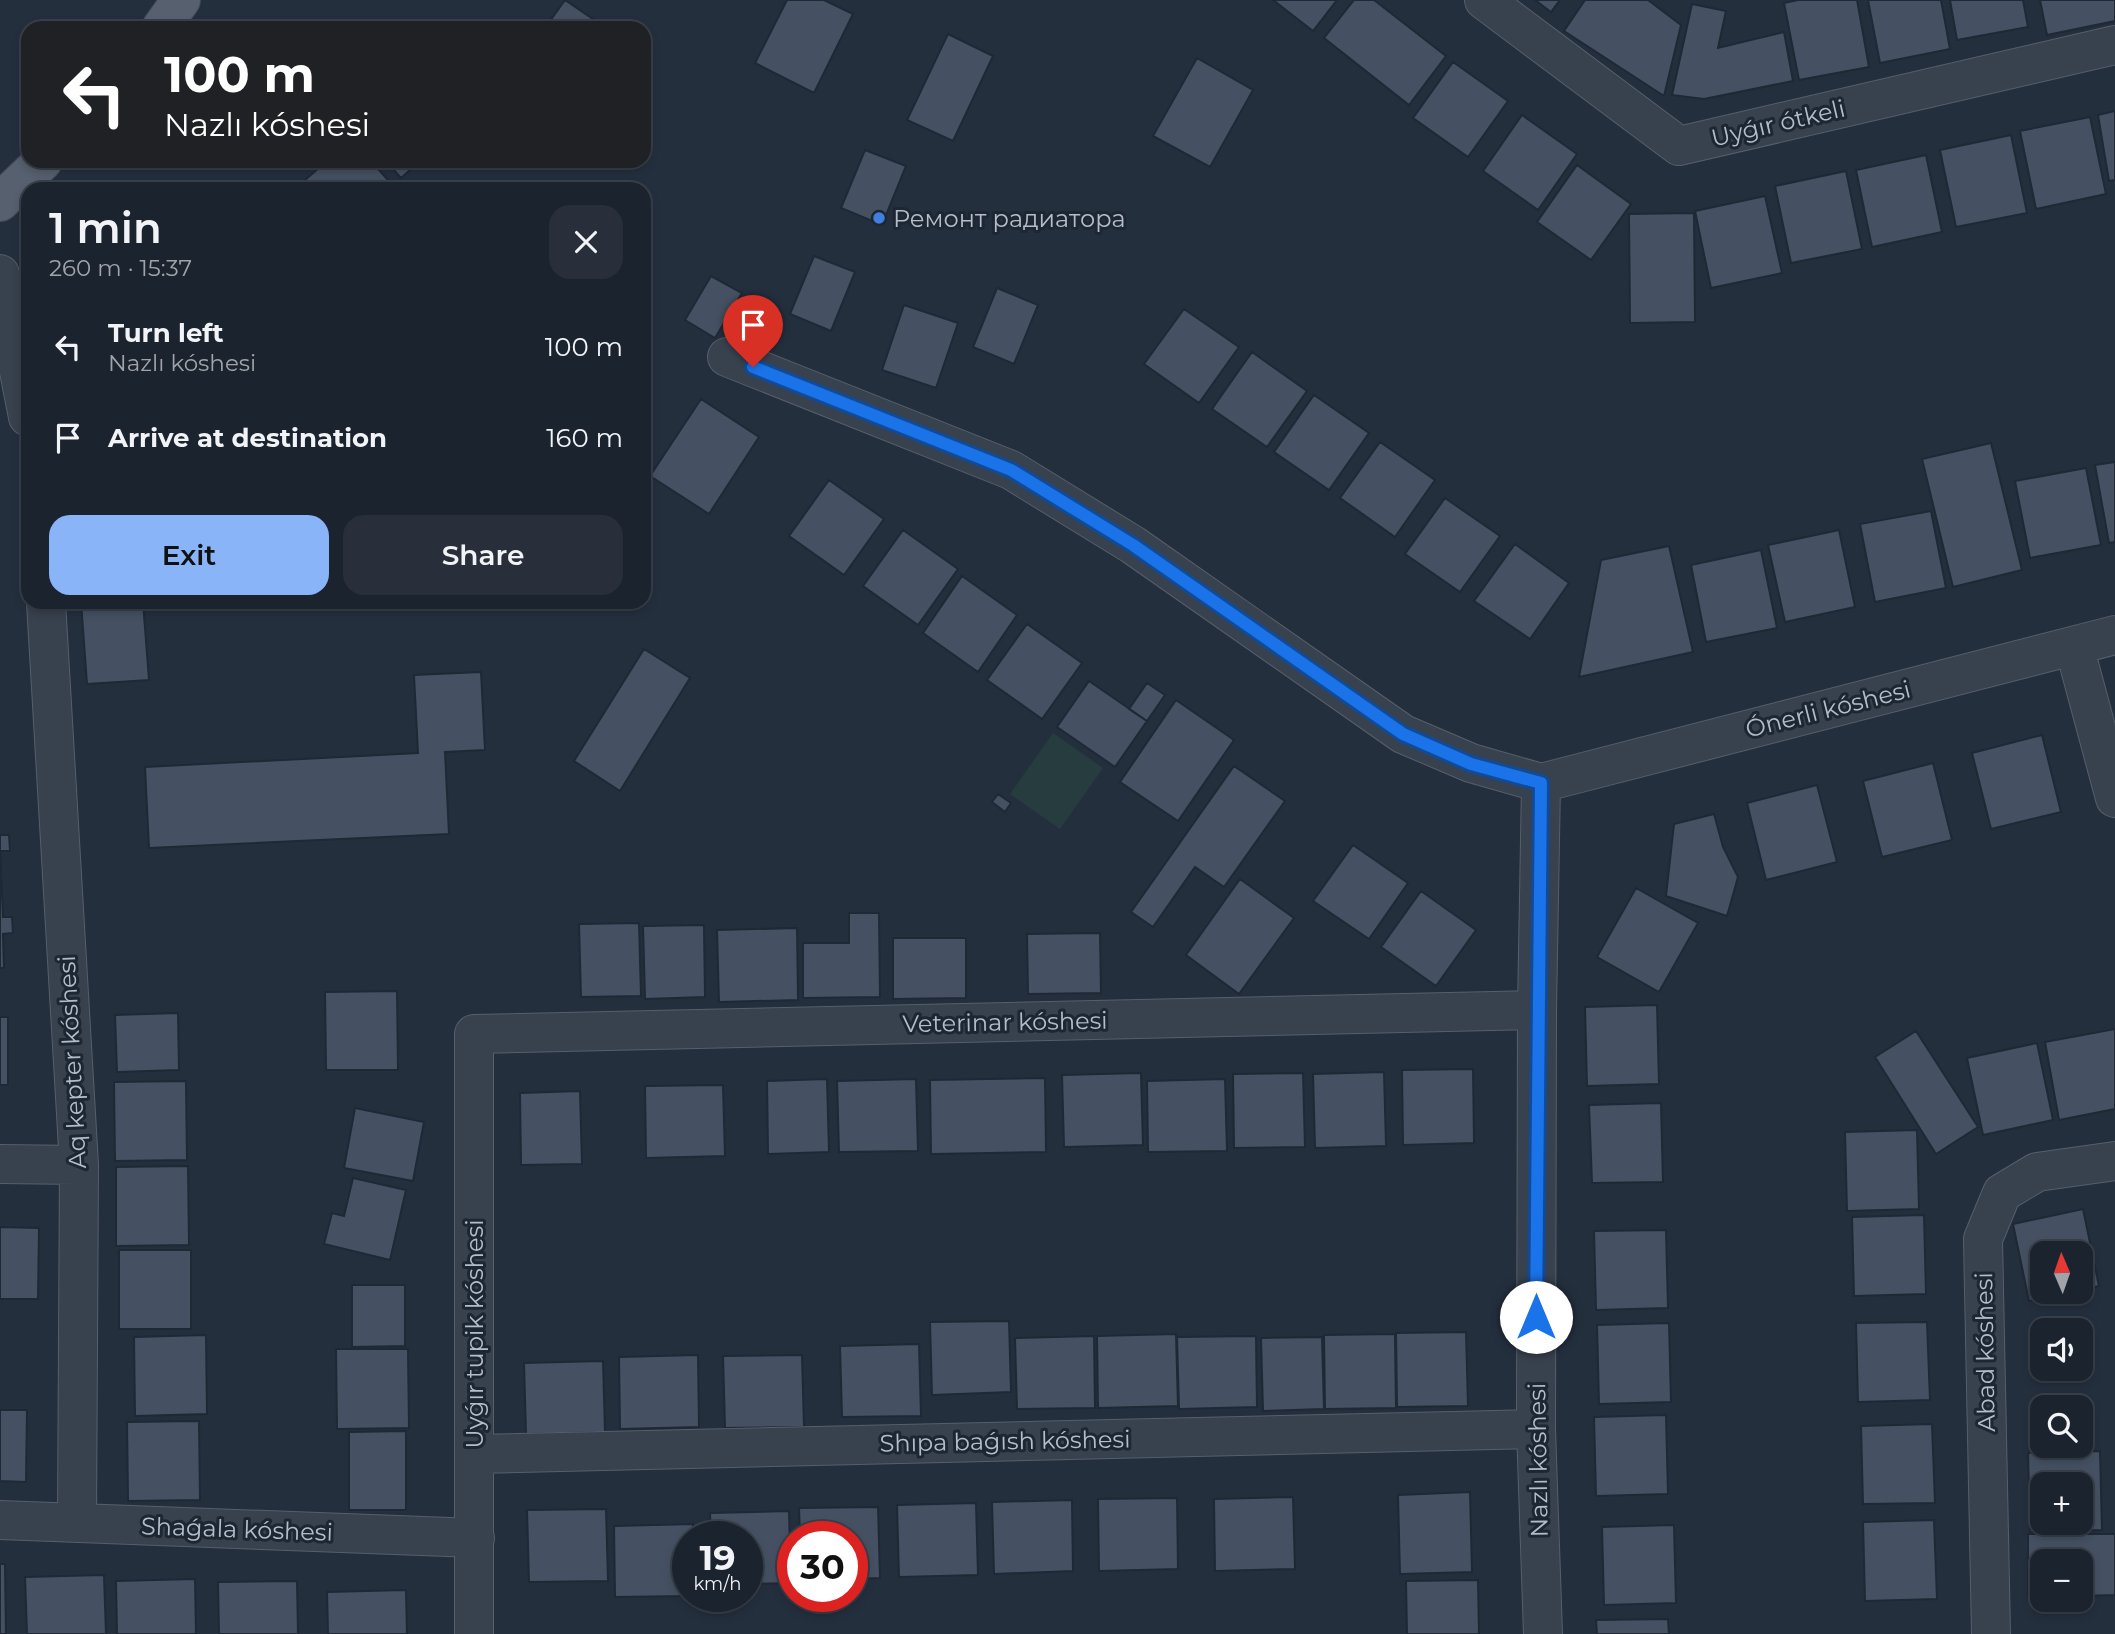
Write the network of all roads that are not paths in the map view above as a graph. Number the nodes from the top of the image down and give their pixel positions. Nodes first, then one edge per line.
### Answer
1 (181, 0) edge
2 (1484, 0) edge
3 (166, 21) edge
4 (2115, 45) edge
5 (36, 168) edge
6 (0, 202) edge
7 (0, 274) edge
8 (727, 357) dead end
9 (21, 381) edge
10 (46, 609) edge
11 (2115, 635) edge
12 (2074, 646) junction
13 (1541, 783) junction
14 (2115, 798) edge
15 (1537, 1010) junction
16 (474, 1034) joint
17 (2115, 1161) edge
18 (0, 1164) edge
19 (79, 1165) junction
20 (1536, 1429) junction
21 (474, 1454) junction
22 (0, 1520) edge
23 (77, 1522) junction
24 (475, 1538) junction
25 (474, 1634) edge
26 (1543, 1634) edge
27 (1992, 1634) edge

1 - 3 main road
2 - 4 street, Uyǵır ótkeli
5 - 6 main road
7 - 9 street
8 - 13 street
10 - 19 street, Aq kepter kóshesi
11 - 12 street, Ónerli kóshesi
12 - 13 street, Ónerli kóshesi
12 - 14 street
13 - 15 street, Nazlı kóshesi
15 - 16 street, Veterinar kóshesi
15 - 20 street, Nazlı kóshesi
16 - 21 street, Uyǵır tupik kóshesi
17 - 27 street, Abad kóshesi
18 - 19 street
19 - 23 street, Aq kepter kóshesi
20 - 21 street, Shıpa baǵısh kóshesi
20 - 26 street, Nazlı kóshesi
21 - 24 street, Uyǵır tupik kóshesi
22 - 23 street, Shaǵala kóshesi
23 - 24 street, Shaǵala kóshesi
24 - 25 street, Uyǵır tupik kóshesi

